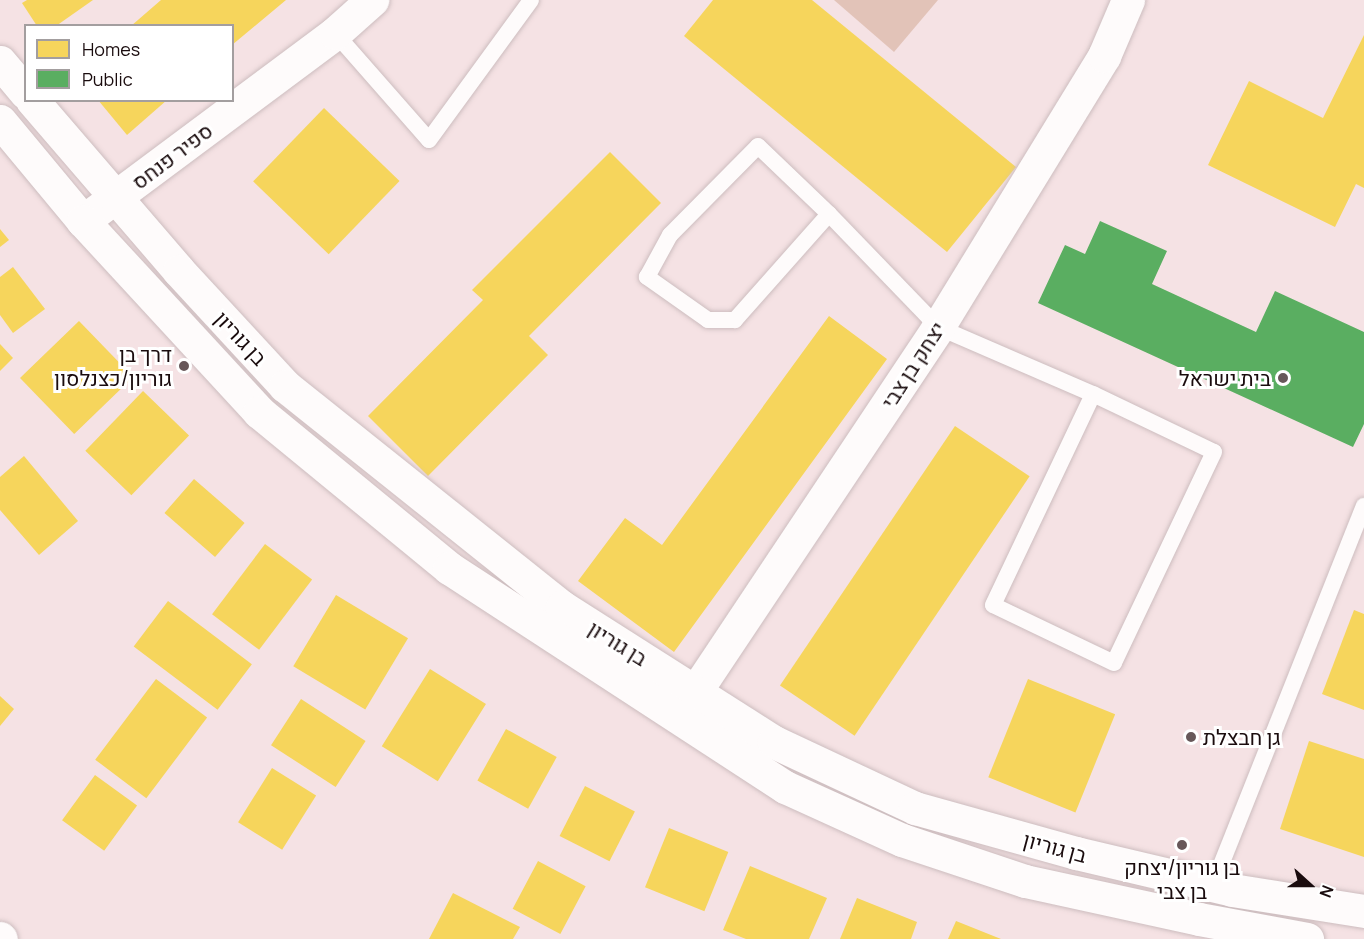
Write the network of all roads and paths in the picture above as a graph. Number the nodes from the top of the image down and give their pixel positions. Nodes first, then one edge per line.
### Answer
1 (372, 0) edge
2 (531, 0) edge
3 (1128, 0) edge
4 (334, 33) junction
5 (0, 62) edge
6 (24, 91) edge
7 (34, 102) edge
8 (0, 121) edge
9 (116, 198) junction
10 (829, 214) junction
11 (83, 221) junction
12 (939, 327) junction
13 (1093, 394) junction
14 (1364, 506) edge
15 (687, 705) junction
16 (1213, 885) junction
17 (1364, 911) edge
18 (1307, 939) edge

1 - 4 street, ספיר פנחס
2 - 4 lane
3 - 12 street, יצחק בן צבי
4 - 9 street, ספיר פנחס
5 - 6 street
7 - 9 street, בן גוריון
8 - 11 street, בן גוריון
9 - 11 street, ספיר פנחס
9 - 15 street, בן גוריון
10 - 10 lane
10 - 12 lane
11 - 15 street, בן גוריון
12 - 13 lane
12 - 15 street, יצחק בן צבי
13 - 13 lane
14 - 16 lane
15 - 16 street, בן גוריון
15 - 18 street, בן גוריון
16 - 17 street, בן גוריון

